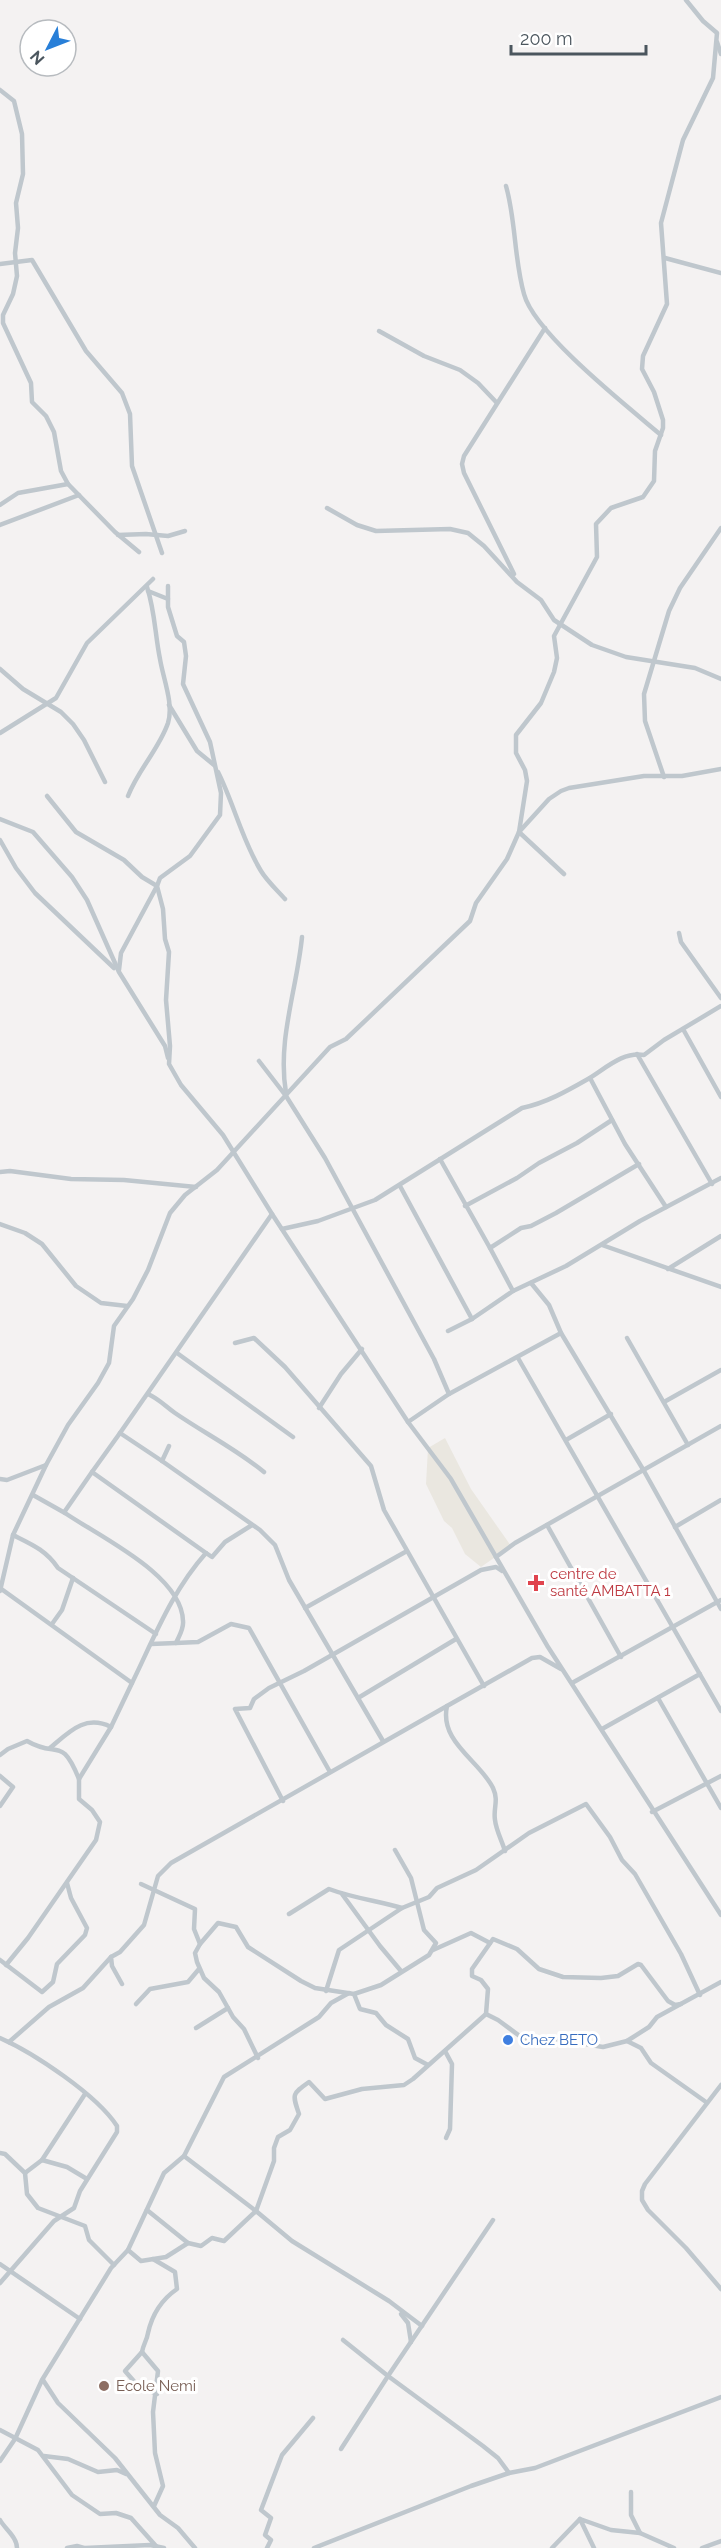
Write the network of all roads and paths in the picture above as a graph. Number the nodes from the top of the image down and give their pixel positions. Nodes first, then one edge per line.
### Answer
1 (686, 0) edge
2 (721, 24) edge
3 (716, 32) junction
4 (716, 39) junction
5 (721, 54) edge
6 (0, 90) edge
7 (506, 186) dead end
8 (665, 258) junction
9 (16, 262) junction
10 (0, 264) edge
11 (721, 273) edge
12 (545, 328) junction
13 (380, 331) dead end
14 (497, 403) junction
15 (661, 435) junction
16 (68, 484) junction
17 (79, 495) junction
18 (0, 505) edge
19 (327, 508) dead end
20 (0, 525) edge
21 (721, 528) edge
22 (185, 531) dead end
23 (154, 534) junction
24 (118, 535) junction
25 (139, 552) dead end
26 (162, 553) dead end
27 (153, 579) dead end
28 (517, 582) junction
29 (168, 586) dead end
30 (148, 589) junction
31 (168, 599) junction
32 (561, 626) junction
33 (655, 662) junction
34 (0, 669) edge
35 (721, 680) edge
36 (48, 703) junction
37 (170, 705) junction
38 (0, 733) edge
39 (215, 765) junction
40 (721, 769) edge
41 (664, 777) junction
42 (105, 782) dead end
43 (47, 796) dead end
44 (128, 796) dead end
45 (0, 819) edge
46 (519, 832) junction
47 (0, 840) edge
48 (564, 874) dead end
49 (157, 886) junction
50 (285, 900) dead end
51 (678, 933) dead end
52 (302, 937) dead end
53 (118, 972) junction
54 (721, 998) edge
55 (721, 1006) edge
56 (683, 1029) junction
57 (637, 1054) junction
58 (259, 1061) dead end
59 (169, 1064) junction
60 (590, 1078) junction
61 (286, 1096) junction
62 (721, 1097) edge
63 (612, 1119) junction
64 (232, 1151) junction
65 (440, 1160) junction
66 (639, 1164) junction
67 (0, 1172) edge
68 (721, 1178) edge
69 (712, 1184) junction
70 (400, 1186) junction
71 (196, 1187) junction
72 (465, 1206) junction
73 (666, 1207) junction
74 (353, 1210) junction
75 (272, 1214) junction
76 (0, 1224) edge
77 (282, 1229) junction
78 (721, 1236) edge
79 (601, 1245) junction
80 (490, 1248) junction
81 (668, 1269) junction
82 (531, 1283) junction
83 (721, 1287) edge
84 (513, 1291) junction
85 (127, 1306) junction
86 (472, 1319) junction
87 (448, 1331) dead end
88 (561, 1333) junction
89 (627, 1338) dead end
90 (235, 1343) dead end
91 (362, 1350) junction
92 (177, 1353) junction
93 (518, 1358) junction
94 (721, 1370) edge
95 (148, 1394) junction
96 (449, 1394) junction
97 (664, 1402) junction
98 (319, 1408) junction
99 (611, 1414) junction
100 (408, 1422) junction
101 (721, 1426) edge
102 (120, 1432) junction
103 (293, 1437) dead end
104 (566, 1440) junction
105 (688, 1445) junction
106 (169, 1446) dead end
107 (162, 1461) junction
108 (46, 1465) junction
109 (644, 1471) junction
110 (92, 1472) junction
111 (264, 1472) dead end
112 (0, 1479) edge
113 (33, 1495) junction
114 (599, 1496) junction
115 (721, 1500) edge
116 (65, 1513) junction
117 (252, 1524) junction
118 (547, 1525) junction
119 (675, 1527) junction
120 (12, 1535) junction
121 (407, 1551) junction
122 (206, 1553) junction
123 (496, 1557) junction
124 (506, 1576) junction
125 (73, 1578) junction
126 (0, 1589) edge
127 (175, 1595) junction
128 (432, 1598) junction
129 (719, 1601) edge
130 (305, 1608) junction
131 (721, 1609) edge
132 (52, 1624) junction
133 (673, 1626) junction
134 (156, 1634) junction
135 (456, 1639) junction
136 (176, 1643) junction
137 (151, 1644) junction
138 (332, 1654) junction
139 (621, 1657) junction
140 (563, 1670) junction
141 (700, 1674) junction
142 (132, 1683) junction
143 (280, 1683) junction
144 (572, 1683) junction
145 (484, 1686) junction
146 (358, 1698) junction
147 (658, 1698) junction
148 (447, 1706) junction
149 (721, 1711) edge
150 (111, 1726) junction
151 (602, 1729) junction
152 (383, 1741) junction
153 (50, 1748) junction
154 (0, 1755) edge
155 (330, 1772) junction
156 (0, 1776) edge
157 (721, 1776) edge
158 (79, 1779) junction
159 (708, 1784) junction
160 (283, 1801) junction
161 (0, 1806) edge
162 (721, 1808) edge
163 (652, 1812) junction
164 (395, 1850) dead end
165 (505, 1851) junction
166 (67, 1883) junction
167 (141, 1884) dead end
168 (155, 1890) junction
169 (342, 1894) junction
170 (417, 1902) junction
171 (402, 1908) junction
172 (289, 1914) dead end
173 (721, 1915) edge
174 (369, 1930) junction
175 (490, 1943) junction
176 (200, 1944) junction
177 (431, 1951) junction
178 (111, 1957) junction
179 (0, 1960) edge
180 (6, 1965) junction
181 (199, 1969) junction
182 (401, 1971) junction
183 (721, 1982) edge
184 (122, 1984) dead end
185 (326, 1990) junction
186 (352, 1993) junction
187 (700, 1995) junction
188 (136, 2004) dead end
189 (681, 2004) junction
190 (228, 2008) junction
191 (486, 2014) junction
192 (196, 2028) dead end
193 (0, 2038) edge
194 (627, 2041) junction
195 (9, 2042) junction
196 (445, 2050) junction
197 (258, 2058) junction
198 (428, 2065) junction
199 (721, 2085) edge
200 (85, 2094) junction
201 (706, 2103) junction
202 (446, 2138) dead end
203 (0, 2153) edge
204 (184, 2156) junction
205 (42, 2160) junction
206 (26, 2173) junction
207 (87, 2179) junction
208 (147, 2211) junction
209 (256, 2211) junction
210 (61, 2216) junction
211 (493, 2220) dead end
212 (188, 2243) junction
213 (128, 2250) junction
214 (153, 2259) junction
215 (0, 2264) edge
216 (114, 2265) junction
217 (10, 2270) junction
218 (0, 2283) edge
219 (721, 2289) edge
220 (389, 2301) junction
221 (80, 2319) junction
222 (422, 2326) junction
223 (343, 2340) dead end
224 (410, 2344) junction
225 (142, 2352) junction
226 (388, 2376) junction
227 (42, 2380) junction
228 (157, 2394) junction
229 (721, 2397) edge
230 (313, 2418) dead end
231 (0, 2430) edge
232 (15, 2439) junction
233 (341, 2449) dead end
234 (44, 2456) junction
235 (0, 2461) edge
236 (509, 2473) junction
237 (129, 2475) junction
238 (631, 2492) dead end
239 (154, 2506) junction
240 (580, 2519) junction
241 (0, 2520) edge
242 (640, 2533) junction
243 (719, 2545) edge
244 (156, 2546) junction
245 (17, 2548) edge
246 (67, 2548) edge
247 (84, 2548) edge
248 (164, 2548) edge
249 (195, 2548) edge
250 (267, 2548) edge
251 (314, 2548) edge
252 (552, 2548) edge
253 (594, 2548) edge
254 (675, 2548) edge
255 (702, 2548) edge

1 - 3 street
2 - 3 street
3 - 4 street
4 - 5 street
4 - 8 street
6 - 9 street
7 - 12 street
8 - 11 street
8 - 15 street
9 - 10 street
9 - 16 street
9 - 23 street
12 - 14 street
12 - 15 street
13 - 14 street
14 - 28 street
15 - 32 street
16 - 17 street
16 - 18 street
17 - 20 street
17 - 24 street
19 - 28 street
21 - 33 street
22 - 23 street
23 - 24 street
23 - 26 street
24 - 25 street
27 - 30 street
28 - 32 street
29 - 31 street
30 - 31 street
30 - 36 street
30 - 37 street
31 - 39 street
32 - 33 street
32 - 46 street
33 - 35 street
33 - 41 street
34 - 36 street
36 - 38 street
36 - 42 street
37 - 39 street
37 - 44 street
39 - 49 street
39 - 50 street
40 - 41 street
41 - 46 street
43 - 49 street
45 - 53 street
46 - 48 street
46 - 61 street
47 - 53 street
49 - 53 street
49 - 59 street
51 - 54 street
52 - 61 street
53 - 59 street
55 - 56 street
56 - 57 street
56 - 62 street
57 - 60 street
57 - 69 street
58 - 61 street
59 - 64 street
60 - 63 street
60 - 65 street
61 - 64 street
61 - 74 street
63 - 66 street
63 - 72 street
64 - 71 street
64 - 75 street
65 - 70 street
65 - 72 street
66 - 73 street
66 - 80 street
67 - 71 street
68 - 69 street
69 - 73 street
70 - 74 street
70 - 86 street
71 - 85 street
72 - 80 street
73 - 79 street
74 - 77 street
74 - 96 street
75 - 77 street
75 - 92 street
76 - 85 street
77 - 91 street
78 - 81 street
79 - 81 street
79 - 82 street
80 - 84 street
81 - 83 street
82 - 84 street
82 - 88 street
84 - 86 street
85 - 108 street
86 - 87 street
88 - 93 street
88 - 99 street
89 - 97 street
90 - 98 street
91 - 98 street
91 - 100 street
92 - 95 street
92 - 103 street
93 - 96 street
93 - 104 street
94 - 97 street
95 - 102 street
95 - 111 street
96 - 100 street
97 - 105 street
98 - 121 street
99 - 104 street
99 - 109 street
100 - 123 street
101 - 105 street
102 - 107 street
102 - 110 street
104 - 114 street
105 - 109 street
106 - 107 street
107 - 117 street
108 - 112 street
108 - 113 street
109 - 114 street
109 - 119 street
110 - 116 street
110 - 122 street
113 - 116 street
113 - 120 street
114 - 118 street
114 - 133 street
115 - 119 street
116 - 127 street
117 - 122 street
117 - 130 street
118 - 123 street
118 - 139 street
119 - 129 street
120 - 125 street
120 - 126 street
121 - 128 street
121 - 130 street
122 - 127 street
123 - 124 street
124 - 128 street
124 - 140 street
125 - 132 street
125 - 134 street
126 - 132 street
127 - 134 street
127 - 136 street
128 - 135 street
128 - 138 street
129 - 131 street
129 - 133 street
130 - 138 street
132 - 142 street
133 - 139 street
133 - 141 street
134 - 137 street
135 - 145 street
135 - 146 street
136 - 137 street
136 - 143 street
137 - 142 street
138 - 143 street
138 - 146 street
139 - 144 street
140 - 144 street
140 - 145 street
141 - 147 street
141 - 149 street
142 - 150 street
143 - 155 street
143 - 160 street
144 - 151 street
145 - 148 street
146 - 152 street
147 - 151 street
147 - 159 street
148 - 152 street
148 - 165 street
150 - 153 street
150 - 158 street
151 - 163 street
152 - 155 street
153 - 154 street
153 - 158 street
155 - 160 street
156 - 161 street
157 - 159 street
158 - 166 street
159 - 162 street
159 - 163 street
160 - 168 street
163 - 173 street
164 - 170 street
165 - 170 street
165 - 187 street
166 - 180 street
166 - 180 street
167 - 168 street
168 - 176 street
168 - 178 street
169 - 171 street
169 - 172 street
169 - 174 street
170 - 171 street
170 - 177 street
171 - 174 street
174 - 182 street
174 - 185 street
175 - 177 street
175 - 189 street
175 - 191 street
176 - 181 street
176 - 185 street
177 - 182 street
178 - 184 street
178 - 195 street
179 - 180 street
181 - 188 street
181 - 190 street
182 - 186 street
183 - 187 street
185 - 186 street
186 - 197 street
186 - 198 street
187 - 189 street
189 - 194 street
190 - 192 street
190 - 197 street
191 - 194 street
191 - 196 street
193 - 195 street
194 - 201 street
195 - 200 street
196 - 198 street
196 - 202 street
197 - 204 street
198 - 209 street
199 - 201 street
200 - 205 street
200 - 207 street
201 - 219 street
203 - 206 street
204 - 208 street
204 - 209 street
205 - 206 street
205 - 207 street
206 - 210 street
207 - 210 street
208 - 212 street
208 - 213 street
209 - 212 street
209 - 220 street
210 - 216 street
210 - 217 street
211 - 222 street
212 - 214 street
213 - 214 street
213 - 216 street
214 - 225 street
215 - 217 street
216 - 221 street
217 - 218 street
217 - 221 street
220 - 222 street
220 - 224 street
221 - 227 street
222 - 224 street
223 - 226 street
224 - 226 street
225 - 228 street
225 - 228 street
226 - 233 street
226 - 236 street
227 - 232 street
227 - 237 street
228 - 239 street
229 - 236 street
230 - 250 street
231 - 232 street
232 - 234 street
232 - 235 street
234 - 237 street
234 - 244 street
236 - 251 street
237 - 239 street
238 - 242 street
239 - 249 street
240 - 242 street
240 - 252 street
240 - 253 street
241 - 245 street
242 - 254 street
243 - 255 street
244 - 247 street
244 - 248 street
246 - 247 street

